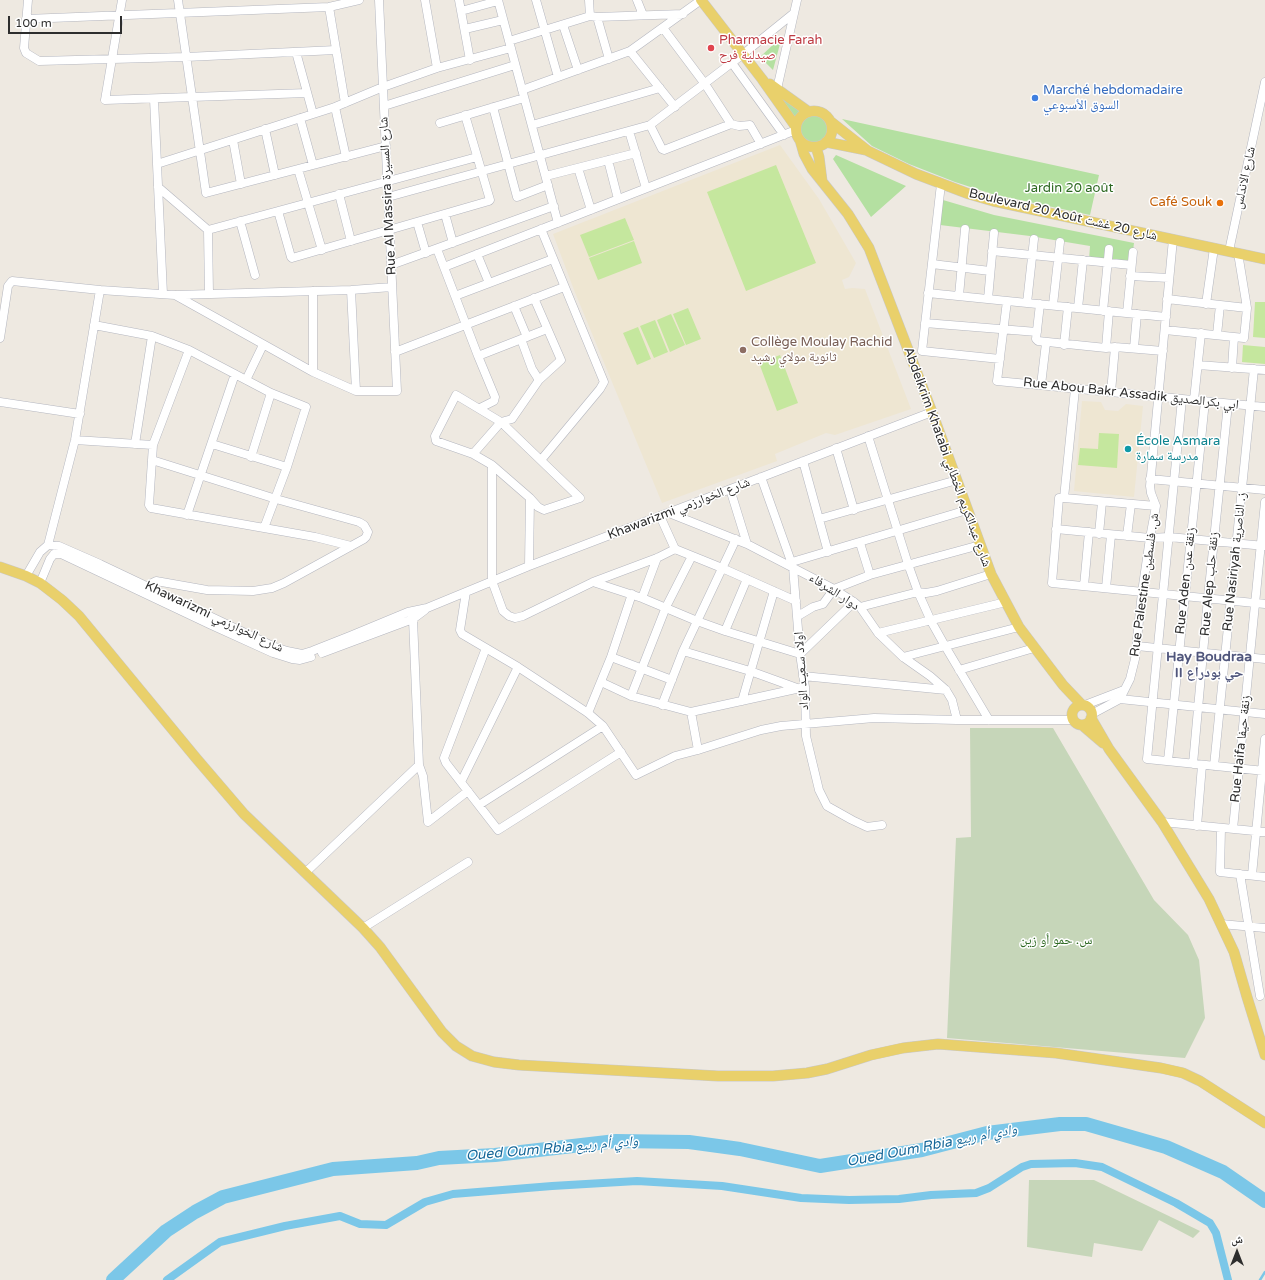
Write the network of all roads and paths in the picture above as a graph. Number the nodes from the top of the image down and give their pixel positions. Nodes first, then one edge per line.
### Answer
1 (28, 0) edge
2 (122, 0) edge
3 (178, 0) edge
4 (359, 0) edge
5 (379, 0) edge
6 (425, 0) edge
7 (459, 0) edge
8 (536, 0) edge
9 (589, 0) edge
10 (636, 0) edge
11 (701, 0) edge
12 (797, 0) edge
13 (498, 1) edge
14 (329, 7) junction
15 (461, 11) junction
16 (180, 13) junction
17 (794, 13) junction
18 (683, 14) junction
19 (643, 15) junction
20 (119, 16) junction
21 (594, 17) junction
22 (26, 19) junction
23 (503, 20) junction
24 (563, 25) junction
25 (663, 28) junction
26 (464, 29) junction
27 (545, 30) junction
28 (510, 45) junction
29 (336, 50) junction
30 (630, 51) junction
31 (296, 52) junction
32 (742, 55) junction
33 (186, 57) junction
34 (609, 59) junction
35 (112, 60) junction
36 (470, 60) junction
37 (732, 63) junction
38 (515, 65) junction
39 (437, 68) junction
40 (578, 70) junction
41 (558, 77) junction
42 (762, 79) junction
43 (1265, 82) edge
44 (705, 84) junction
45 (383, 87) junction
46 (660, 88) junction
47 (777, 89) junction
48 (522, 90) junction
49 (307, 93) junction
50 (192, 98) junction
51 (524, 98) junction
52 (154, 99) junction
53 (345, 103) junction
54 (384, 106) junction
55 (336, 107) junction
56 (493, 107) junction
57 (675, 107) junction
58 (809, 112) junction
59 (313, 114) junction
60 (465, 115) junction
61 (300, 118) junction
62 (830, 121) junction
63 (440, 123) dead end
64 (731, 124) junction
65 (532, 125) junction
66 (650, 125) junction
67 (796, 128) junction
68 (265, 129) junction
69 (629, 131) junction
70 (784, 135) junction
71 (233, 140) junction
72 (800, 140) junction
73 (826, 142) junction
74 (762, 144) junction
75 (386, 146) junction
76 (816, 147) junction
77 (200, 150) junction
78 (868, 151) junction
79 (636, 152) junction
80 (540, 155) junction
81 (346, 157) junction
82 (477, 157) junction
83 (608, 160) junction
84 (157, 164) junction
85 (508, 164) junction
86 (313, 165) junction
87 (578, 168) junction
88 (298, 169) junction
89 (481, 171) junction
90 (275, 175) junction
91 (546, 176) junction
92 (822, 180) junction
93 (387, 181) junction
94 (241, 184) junction
95 (941, 184) junction
96 (548, 185) junction
97 (158, 187) junction
98 (646, 188) junction
99 (339, 194) junction
100 (388, 197) junction
101 (618, 200) junction
102 (308, 203) junction
103 (554, 206) junction
104 (591, 210) junction
105 (278, 211) junction
106 (445, 214) junction
107 (240, 221) junction
108 (417, 222) junction
109 (558, 223) junction
110 (541, 229) junction
111 (208, 230) junction
112 (389, 230) junction
113 (965, 230) dead end
114 (994, 233) dead end
115 (1034, 239) dead end
116 (1173, 239) junction
117 (351, 242) junction
118 (1060, 242) dead end
119 (453, 243) junction
120 (1214, 248) junction
121 (437, 249) junction
122 (1109, 249) dead end
123 (322, 250) junction
124 (992, 251) junction
125 (1133, 252) dead end
126 (1233, 252) junction
127 (426, 253) junction
128 (477, 254) junction
129 (1032, 255) junction
130 (1059, 258) junction
131 (553, 259) junction
132 (1265, 259) edge
133 (1083, 260) junction
134 (1108, 263) junction
135 (932, 264) junction
136 (391, 265) junction
137 (1132, 265) junction
138 (444, 267) junction
139 (961, 268) junction
140 (990, 270) junction
141 (255, 275) dead end
142 (1130, 276) junction
143 (1169, 278) junction
144 (489, 283) junction
145 (392, 287) junction
146 (564, 287) junction
147 (100, 290) junction
148 (351, 290) junction
149 (314, 291) junction
150 (928, 293) junction
151 (163, 294) junction
152 (209, 294) junction
153 (175, 295) junction
154 (455, 296) junction
155 (959, 296) junction
156 (534, 298) junction
157 (988, 299) junction
158 (1168, 299) junction
159 (1007, 301) junction
160 (1027, 303) junction
161 (1040, 304) junction
162 (1206, 304) junction
163 (1220, 305) junction
164 (514, 306) junction
165 (1053, 306) junction
166 (1068, 307) junction
167 (1078, 308) junction
168 (1247, 308) junction
169 (1106, 311) junction
170 (1127, 313) junction
171 (1137, 314) junction
172 (1166, 317) junction
173 (925, 323) junction
174 (466, 324) junction
175 (94, 325) junction
176 (547, 329) junction
177 (1004, 330) junction
178 (1165, 330) junction
179 (1037, 332) junction
180 (1201, 333) junction
181 (1217, 335) junction
182 (152, 336) junction
183 (1234, 337) junction
184 (0, 338) edge
185 (524, 338) junction
186 (1046, 343) junction
187 (263, 345) junction
188 (1064, 345) junction
189 (1115, 347) junction
190 (1106, 348) junction
191 (1134, 348) junction
192 (189, 350) junction
193 (1163, 350) junction
194 (395, 352) junction
195 (478, 356) junction
196 (1000, 359) junction
197 (1198, 365) junction
198 (1232, 368) junction
199 (1254, 369) junction
200 (1265, 370) edge
201 (313, 372) junction
202 (235, 374) junction
203 (246, 380) junction
204 (539, 380) junction
205 (1041, 386) junction
206 (1075, 389) junction
207 (356, 391) junction
208 (1111, 392) junction
209 (271, 393) junction
210 (1159, 397) junction
211 (1182, 399) junction
212 (1194, 400) junction
213 (0, 402) edge
214 (1205, 402) junction
215 (1228, 404) junction
216 (1251, 406) junction
217 (1265, 407) edge
218 (480, 408) junction
219 (932, 412) junction
220 (80, 414) junction
221 (500, 422) junction
222 (868, 436) junction
223 (75, 440) junction
224 (135, 444) junction
225 (212, 444) junction
226 (153, 445) junction
227 (836, 448) junction
228 (473, 454) junction
229 (251, 457) junction
230 (152, 460) junction
231 (541, 460) junction
232 (803, 461) junction
233 (492, 465) junction
234 (287, 467) junction
235 (201, 475) junction
236 (760, 477) junction
237 (1150, 479) junction
238 (957, 480) junction
239 (1174, 481) junction
240 (1197, 483) junction
241 (1218, 485) junction
242 (1243, 488) junction
243 (730, 489) junction
244 (1265, 490) edge
245 (530, 498) junction
246 (1064, 498) junction
247 (276, 499) junction
248 (888, 500) junction
249 (1102, 502) junction
250 (1265, 502) edge
251 (1131, 504) junction
252 (1156, 506) junction
253 (854, 510) junction
254 (967, 510) junction
255 (669, 513) junction
256 (187, 515) junction
257 (660, 516) junction
258 (819, 519) junction
259 (264, 528) junction
260 (1056, 529) junction
261 (898, 531) junction
262 (1089, 532) junction
263 (1099, 534) junction
264 (1111, 535) junction
265 (1127, 536) junction
266 (1169, 536) junction
267 (1150, 538) junction
268 (736, 539) junction
269 (1190, 539) junction
270 (1214, 541) junction
271 (860, 543) junction
272 (1237, 543) junction
273 (747, 544) junction
274 (48, 545) junction
275 (980, 545) junction
276 (351, 546) junction
277 (1263, 546) edge
278 (675, 549) junction
279 (828, 552) junction
280 (54, 554) junction
281 (692, 556) junction
282 (657, 558) junction
283 (793, 564) junction
284 (908, 564) junction
285 (529, 566) junction
286 (0, 567) edge
287 (98, 567) junction
288 (722, 568) junction
289 (991, 574) junction
290 (870, 575) junction
291 (26, 576) junction
292 (747, 579) junction
293 (492, 581) junction
294 (593, 582) junction
295 (40, 583) junction
296 (1084, 586) junction
297 (834, 588) junction
298 (1106, 588) junction
299 (148, 591) junction
300 (774, 591) junction
301 (466, 592) junction
302 (918, 592) junction
303 (1142, 592) junction
304 (632, 594) junction
305 (1163, 594) junction
306 (1185, 596) junction
307 (642, 598) junction
308 (1208, 598) junction
309 (1231, 600) junction
310 (796, 601) junction
311 (1006, 602) junction
312 (1255, 603) junction
313 (857, 604) junction
314 (1265, 604) edge
315 (666, 607) junction
316 (410, 615) junction
317 (798, 616) junction
318 (214, 617) junction
319 (697, 621) junction
320 (931, 621) junction
321 (210, 625) junction
322 (1019, 627) junction
323 (725, 631) junction
324 (878, 633) junction
325 (352, 639) junction
326 (759, 642) junction
327 (945, 646) junction
328 (1137, 646) junction
329 (486, 648) junction
330 (1034, 648) junction
331 (1158, 649) junction
332 (683, 651) junction
333 (1179, 651) junction
334 (1204, 653) junction
335 (800, 654) junction
336 (1225, 655) junction
337 (610, 657) junction
338 (903, 657) junction
339 (1250, 658) junction
340 (1265, 659) edge
341 (518, 667) junction
342 (641, 669) junction
343 (959, 670) junction
344 (750, 671) junction
345 (803, 676) junction
346 (672, 680) junction
347 (601, 682) junction
348 (1063, 685) junction
349 (801, 688) junction
350 (946, 690) junction
351 (1124, 690) junction
352 (631, 696) junction
353 (1120, 699) junction
354 (742, 701) junction
355 (1153, 702) junction
356 (662, 705) junction
357 (1083, 705) junction
358 (1174, 705) junction
359 (1199, 707) junction
360 (1220, 710) junction
361 (691, 712) junction
362 (1244, 712) junction
363 (588, 713) junction
364 (1265, 714) edge
365 (1091, 716) junction
366 (1076, 718) junction
367 (957, 720) junction
368 (989, 720) junction
369 (806, 724) junction
370 (603, 726) junction
371 (1265, 739) edge
372 (1109, 748) junction
373 (698, 750) junction
374 (621, 752) junction
375 (1168, 761) junction
376 (1193, 764) junction
377 (419, 765) junction
378 (1202, 765) junction
379 (1214, 766) junction
380 (1238, 768) junction
381 (1264, 771) edge
382 (461, 782) junction
383 (468, 791) junction
384 (479, 805) junction
385 (1162, 822) junction
386 (882, 826) dead end
387 (1197, 826) junction
388 (1221, 828) junction
389 (1233, 829) junction
390 (1256, 831) junction
391 (1265, 832) edge
392 (468, 862) dead end
393 (305, 873) junction
394 (1240, 874) junction
395 (1252, 875) junction
396 (1265, 877) edge
397 (1221, 924) junction
398 (1248, 926) junction
399 (363, 928) junction
400 (1265, 928) edge
401 (1262, 996) edge
402 (1247, 997) junction
403 (1265, 1054) edge
404 (1265, 1123) edge

1 - 22 street
2 - 20 street
3 - 16 street
4 - 14 street
5 - 45 street, Rue Al Massira شارع المسيرة
6 - 39 street
7 - 15 street
8 - 27 street
9 - 21 street
10 - 19 street
11 - 18 street
11 - 32 main road
12 - 17 street
13 - 15 street
13 - 23 street
14 - 16 street
14 - 29 street
15 - 26 street
16 - 20 street
16 - 33 street
17 - 32 street
17 - 47 street
18 - 19 street
18 - 25 street
19 - 21 street
20 - 22 street
20 - 35 street
21 - 24 street
21 - 34 street
22 - 35 street
23 - 26 street
23 - 28 street
24 - 27 street
24 - 40 street
25 - 30 street
25 - 44 street
26 - 36 street
27 - 28 street
27 - 41 street
28 - 36 street
28 - 38 street
29 - 31 street
29 - 53 street
30 - 34 street
30 - 46 street
31 - 33 street
31 - 49 street
32 - 37 street
32 - 42 main road
33 - 35 street
33 - 50 street
34 - 40 street
35 - 52 street
36 - 39 street
37 - 44 street
37 - 70 street
38 - 48 street
38 - 54 street
39 - 45 street
40 - 41 street
41 - 48 street
42 - 47 main road
42 - 67 main road
43 - 126 street, شارع الاندلس
44 - 57 street
44 - 64 street
45 - 53 street
45 - 54 street, Rue Al Massira شارع المسيرة
46 - 57 street
46 - 65 street
47 - 58 main road
48 - 51 street
49 - 50 street
49 - 59 street
50 - 52 street
50 - 77 street
51 - 56 street
51 - 65 street
52 - 84 street
53 - 55 street
54 - 75 street, Rue Al Massira شارع المسيرة
55 - 59 street
55 - 81 street
56 - 60 street
56 - 85 street
57 - 66 street
58 - 62 main road
58 - 67 main road
59 - 61 street
60 - 63 street
60 - 82 street
61 - 68 street
61 - 86 street
62 - 73 main road
62 - 78 main road
64 - 66 street
64 - 74 street
65 - 80 street
66 - 69 street
67 - 70 street
67 - 72 main road
68 - 71 street
68 - 90 street
69 - 79 street
69 - 80 street
70 - 74 street
71 - 77 street
71 - 94 street
72 - 76 main road
72 - 92 main road, Abdelkrim Khatabi شارع عبدالكريم الخطابي
73 - 76 main road
73 - 78 main road
74 - 98 street
75 - 81 street
75 - 93 street, Rue Al Massira شارع المسيرة
76 - 92 main road
77 - 84 street
77 - 94 street
78 - 95 main road, Boulevard 20 Août شارع 20 غشت
79 - 83 street
79 - 98 street
80 - 85 street
80 - 91 street
81 - 86 street
82 - 89 street
82 - 93 street
83 - 87 street
83 - 101 street
84 - 97 street
85 - 89 street
85 - 96 street
86 - 88 street
87 - 91 street
87 - 104 street
88 - 90 street
88 - 102 street
89 - 100 street
89 - 106 street
90 - 94 street
91 - 96 street
92 - 219 main road, Abdelkrim Khatabi شارع عبدالكريم الخطابي
93 - 99 street
93 - 100 street, Rue Al Massira شارع المسيرة
95 - 116 main road, Boulevard 20 Août شارع 20 غشت
95 - 135 street
96 - 103 street
97 - 111 street
97 - 151 street
98 - 101 street
99 - 102 street
99 - 117 street
100 - 112 street, Rue Al Massira شارع المسيرة
101 - 104 street
102 - 105 street
102 - 123 street
103 - 109 street
103 - 119 street
104 - 109 street
105 - 107 street
105 - 123 street
106 - 108 street
106 - 119 street
107 - 111 street
107 - 141 street
108 - 112 street
108 - 127 street
109 - 110 street
110 - 128 street
110 - 131 street
111 - 152 street
112 - 117 street
112 - 136 street, Rue Al Massira شارع المسيرة
113 - 139 street
114 - 124 street
115 - 129 street
116 - 120 main road, Boulevard 20 Août شارع 20 غشت
116 - 143 street, Rue Palestine ش. فلسطين
117 - 123 street
118 - 130 street
119 - 121 street
120 - 126 main road, Boulevard 20 Août شارع 20 غشت
120 - 162 street
121 - 127 street
121 - 138 street
122 - 134 street
124 - 129 street
124 - 140 street
125 - 137 street
126 - 132 main road, Boulevard 20 Août شارع 20 غشت
126 - 168 street
127 - 136 street
128 - 138 street
128 - 144 street
129 - 130 street
129 - 160 street
130 - 133 street
130 - 165 street
131 - 144 street
131 - 146 street
133 - 134 street
133 - 167 street
134 - 137 street
134 - 169 street
135 - 139 street
135 - 150 street
136 - 145 street, Rue Al Massira شارع المسيرة
137 - 142 street
138 - 154 street
139 - 140 street
139 - 155 street
140 - 157 street
142 - 143 street
142 - 170 street
143 - 158 street, Rue Palestine ش. فلسطين
144 - 154 street
145 - 148 street
145 - 194 street, Rue Al Massira شارع المسيرة
146 - 156 street
146 - 231 street
147 - 151 street
147 - 175 street
147 - 184 street
148 - 149 street
148 - 207 street
149 - 152 street
149 - 201 street
150 - 155 street
150 - 173 street
151 - 153 street
152 - 153 street
153 - 187 street
154 - 174 street
155 - 157 street
156 - 164 street
156 - 176 street
157 - 159 street
158 - 162 street
158 - 172 street, Rue Palestine ش. فلسطين
159 - 160 street
159 - 177 street
160 - 161 street
161 - 165 street
161 - 179 street
162 - 163 street
163 - 168 street
163 - 181 street
164 - 174 street
164 - 185 street
165 - 166 street
166 - 167 street
166 - 188 street
167 - 169 street
168 - 183 street
169 - 170 street
169 - 190 street
170 - 171 street
171 - 172 street
171 - 191 street
172 - 178 street, Rue Palestine ش. فلسطين
173 - 177 street
173 - 196 street
174 - 194 street
174 - 195 street
175 - 182 street
175 - 220 street
176 - 185 street
176 - 204 street
177 - 179 street
177 - 196 street
178 - 180 street
178 - 193 street, Rue Palestine ش. فلسطين
179 - 186 street
180 - 181 street
180 - 197 street
181 - 183 street
182 - 192 street
182 - 224 street
183 - 198 street
185 - 195 street
185 - 204 street
186 - 188 street
186 - 205 street
187 - 201 street
187 - 203 street
188 - 190 street
189 - 190 street
189 - 191 street
189 - 208 street
191 - 193 street
192 - 202 street
192 - 226 street
193 - 210 street, Rue Palestine ش. فلسطين
194 - 207 street, Rue Al Massira شارع المسيرة
195 - 218 street
196 - 205 street, Rue Abou Bakr Assadik ابي بكرالصديق
197 - 198 street
197 - 212 street
198 - 199 street
199 - 200 street
199 - 216 street, Rue Nasiriyah ز. الناصرية
201 - 207 street
202 - 203 street
202 - 225 street
203 - 209 street
204 - 221 street
205 - 206 street, Rue Abou Bakr Assadik ابي بكرالصديق
206 - 208 street, Rue Abou Bakr Assadik ابي بكرالصديق
206 - 246 street
208 - 210 street, Rue Abou Bakr Assadik ابي بكرالصديق
209 - 229 street
209 - 234 street
210 - 211 street, Rue Abou Bakr Assadik ابي بكرالصديق
210 - 237 street, Rue Palestine ش. فلسطين
211 - 212 street, Rue Abou Bakr Assadik ابي بكرالصديق
211 - 239 street
212 - 214 street, Rue Abou Bakr Assadik ابي بكرالصديق
213 - 220 street
214 - 215 street, Rue Abou Bakr Assadik ابي بكرالصديق
214 - 240 street, Rue Aden زنقة عدن
215 - 216 street, Rue Abou Bakr Assadik ابي بكرالصديق
215 - 241 street, Rue Alep زنقة حلب
216 - 217 street, Rue Abou Bakr Assadik ابي بكرالصديق
216 - 242 street, Rue Nasiriyah ز. الناصرية
218 - 221 street
218 - 228 street
219 - 222 street, Khawarizmi شارع الخوارزمي
219 - 238 main road, Abdelkrim Khatabi شارع عبدالكريم الخطابي
220 - 223 street
221 - 228 street
221 - 231 street
222 - 227 street, Khawarizmi شارع الخوارزمي
222 - 248 street
223 - 224 street
223 - 274 street
224 - 226 street
225 - 229 street
225 - 235 street
226 - 230 street
227 - 232 street, Khawarizmi شارع الخوارزمي
227 - 253 street
228 - 233 street
229 - 234 street
230 - 235 street
230 - 256 street
231 - 245 street
232 - 236 street, Khawarizmi شارع الخوارزمي
232 - 258 street
233 - 245 street
233 - 293 street
234 - 247 street
235 - 247 street
235 - 256 street
236 - 243 street, Khawarizmi شارع الخوارزمي
236 - 283 street, اولاد سـعيـد الواد
237 - 239 street
237 - 252 street, Rue Palestine ش. فلسطين
238 - 248 street
238 - 254 main road, Abdelkrim Khatabi شارع عبدالكريم الخطابي
239 - 240 street
239 - 266 street
240 - 241 street
240 - 269 street, Rue Aden زنقة عدن
241 - 242 street
241 - 270 street, Rue Alep زنقة حلب
242 - 244 street
242 - 272 street, Rue Nasiriyah ز. الناصرية
243 - 255 street, Khawarizmi شارع الخوارزمي
243 - 273 street
245 - 285 street
246 - 249 street
246 - 260 street
247 - 259 street
247 - 276 street
248 - 253 street
248 - 261 street
249 - 251 street
249 - 263 street
250 - 277 street, Rue Haifa زنقة حيفا
251 - 252 street
251 - 265 street
252 - 267 street, Rue Palestine ش. فلسطين
253 - 258 street
254 - 261 street
254 - 275 main road, Abdelkrim Khatabi شارع عبدالكريم الخطابي
255 - 257 street, Khawarizmi شارع الخوارزمي
255 - 268 street, دوار الشرفاء
256 - 259 street
257 - 278 street
257 - 285 street, Khawarizmi شارع الخوارزمي
258 - 279 street
259 - 276 street
260 - 262 street
260 - 296 street
261 - 271 street
261 - 284 street
262 - 263 street
262 - 296 street
263 - 264 street
264 - 265 street
264 - 298 street
265 - 267 street
266 - 267 street
266 - 269 street
266 - 305 street
267 - 303 street, Rue Palestine ش. فلسطين
268 - 273 street, دوار الشرفاء
268 - 288 street
269 - 270 street
269 - 306 street, Rue Aden زنقة عدن
270 - 272 street
270 - 308 street, Rue Alep زنقة حلب
271 - 279 street
271 - 290 street
272 - 277 street
272 - 309 street, Rue Nasiriyah ز. الناصرية
273 - 283 street, دوار الشرفاء
274 - 280 street
274 - 287 street, Khawarizmi شارع الخوارزمي
274 - 291 street
275 - 284 street
275 - 289 main road, Abdelkrim Khatabi شارع عبدالكريم الخطابي
276 - 299 street
277 - 312 street, Rue Haifa زنقة حيفا
278 - 281 street
278 - 282 street
279 - 283 street
280 - 287 street, Khawarizmi شارع الخوارزمي
280 - 295 street
281 - 288 street
281 - 315 street
282 - 294 street
282 - 307 street
283 - 297 street, دوار الشرفاء
283 - 310 street, اولاد سـعيـد الواد
284 - 290 street
284 - 302 street
285 - 293 street, Khawarizmi شارع الخوارزمي
286 - 291 main road
287 - 299 street, Khawarizmi شارع الخوارزمي
288 - 292 street
288 - 319 street
289 - 302 street
289 - 311 main road, Abdelkrim Khatabi شارع عبدالكريم الخطابي
290 - 297 street
291 - 295 main road
292 - 300 street
292 - 323 street
293 - 294 street
293 - 301 street, Khawarizmi شارع الخوارزمي
294 - 304 street
295 - 393 main road
296 - 298 street
297 - 313 street, دوار الشرفاء
297 - 317 street
298 - 303 street
299 - 318 street, Khawarizmi شارع الخوارزمي
299 - 321 street, Khawarizmi شارع الخوارزمي
300 - 310 street
300 - 326 street
301 - 316 street, Khawarizmi شارع الخوارزمي
301 - 329 street
302 - 313 street
302 - 320 street
303 - 305 street
303 - 328 street, Rue Palestine ش. فلسطين
304 - 307 street
304 - 337 street
305 - 306 street
305 - 331 street
306 - 308 street
306 - 333 street, Rue Aden زنقة عدن
307 - 315 street
308 - 309 street
308 - 334 street, Rue Alep زنقة حلب
309 - 312 street
309 - 336 street, Rue Nasiriyah ز. الناصرية
310 - 317 street, اولاد سـعيـد الواد
311 - 320 street
311 - 322 main road, Abdelkrim Khatabi شارع عبدالكريم الخطابي
312 - 314 street
312 - 339 street, Rue Haifa زنقة حيفا
313 - 324 street, دوار الشرفاء
313 - 335 street
315 - 319 street
315 - 342 street
316 - 325 street, Khawarizmi شارع الخوارزمي
316 - 377 street
317 - 335 street, اولاد سـعيـد الواد
318 - 321 street
318 - 325 street, Khawarizmi شارع الخوارزمي
319 - 323 street
319 - 332 street
320 - 324 street
320 - 327 street
321 - 325 street, Khawarizmi شارع الخوارزمي
322 - 327 street
322 - 330 main road, Abdelkrim Khatabi شارع عبدالكريم الخطابي
323 - 326 street
324 - 338 street, دوار الشرفاء
326 - 335 street
326 - 344 street
327 - 338 street
327 - 343 street
328 - 331 street
328 - 351 street, Rue Palestine ش. فلسطين
329 - 341 street
329 - 382 street
330 - 343 street
330 - 348 main road, Abdelkrim Khatabi شارع عبدالكريم الخطابي
331 - 333 street
331 - 355 street
332 - 344 street
332 - 346 street
333 - 334 street
333 - 358 street, Rue Aden زنقة عدن
334 - 336 street
334 - 359 street, Rue Alep زنقة حلب
335 - 345 street, اولاد سـعيـد الواد
336 - 339 street
336 - 360 street, Rue Nasiriyah ز. الناصرية
337 - 342 street
337 - 347 street
338 - 350 street, دوار الشرفاء
339 - 340 street
339 - 362 street, Rue Haifa زنقة حيفا
341 - 363 street
341 - 382 street
342 - 346 street
342 - 352 street
343 - 368 street
344 - 349 street
344 - 354 street
345 - 349 street, اولاد سـعيـد الواد
345 - 350 street
346 - 356 street
347 - 352 street
347 - 363 street
348 - 357 main road, Abdelkrim Khatabi شارع عبدالكريم الخطابي
348 - 366 main road, Abdelkrim Khatabi شارع عبدالكريم الخطابي
349 - 354 street
349 - 369 street, اولاد سـعيـد الواد
350 - 367 street, دوار الشرفاء
351 - 353 street, Rue Palestine ش. فلسطين
351 - 357 street
352 - 356 street
353 - 355 street
353 - 365 street
354 - 361 street
355 - 358 street
355 - 375 street
356 - 361 street
357 - 365 main road
357 - 366 main road
358 - 359 street
358 - 375 street, Rue Aden زنقة عدن
359 - 360 street
359 - 376 street, Rue Alep زنقة حلب
360 - 362 street
360 - 379 street, Rue Nasiriyah ز. الناصرية
361 - 373 street
362 - 364 street
362 - 380 street, Rue Haifa زنقة حيفا
363 - 370 street
365 - 366 main road
365 - 372 main road, Abdelkrim Khatabi شارع عبدالكريم الخطابي
366 - 368 street
366 - 372 main road, Abdelkrim Khatabi شارع عبدالكريم الخطابي
367 - 368 street
367 - 369 street
369 - 373 street
369 - 386 street, اولاد سـعيـد الواد
370 - 374 street
370 - 384 street
371 - 381 street
372 - 385 main road, Abdelkrim Khatabi شارع عبدالكريم الخطابي
373 - 374 street
374 - 384 street
375 - 376 street
376 - 378 street
377 - 383 street
377 - 393 street
378 - 379 street
378 - 387 street
379 - 380 street
380 - 381 street
380 - 389 street, Rue Haifa زنقة حيفا
381 - 390 street
382 - 383 street
383 - 384 street
385 - 387 street
385 - 397 main road, Abdelkrim Khatabi شارع عبدالكريم الخطابي
387 - 388 street
388 - 389 street
388 - 394 street
389 - 390 street
390 - 391 street
390 - 395 street
392 - 399 street
393 - 399 main road
394 - 395 street
394 - 398 street
395 - 396 street
397 - 398 street
397 - 402 main road, Abdelkrim Khatabi شارع عبدالكريم الخطابي
398 - 400 street
398 - 401 street
399 - 404 main road
401 - 402 street
402 - 403 main road, Abdelkrim Khatabi شارع عبدالكريم الخطابي

